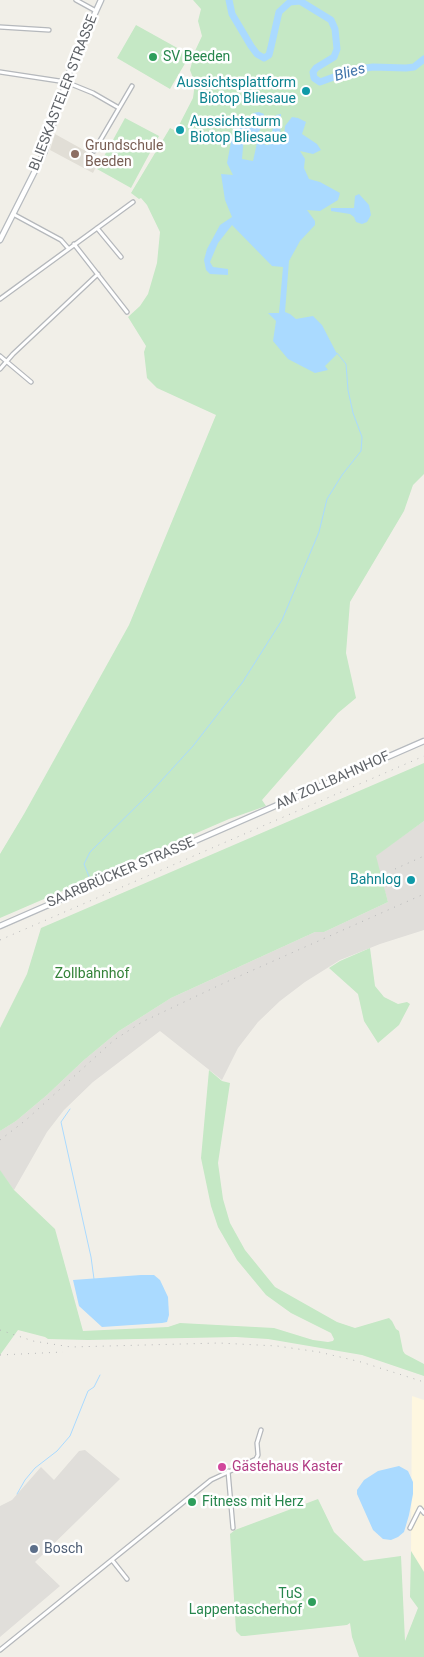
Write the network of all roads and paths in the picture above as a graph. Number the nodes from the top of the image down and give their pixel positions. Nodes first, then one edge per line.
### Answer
1 (76, 0) edge
2 (101, 0) edge
3 (96, 11) junction
4 (0, 27) edge
5 (49, 30) dead end
6 (0, 72) edge
7 (66, 82) junction
8 (132, 86) dead end
9 (119, 108) junction
10 (94, 152) dead end
11 (133, 202) dead end
12 (13, 214) junction
13 (97, 228) junction
14 (0, 240) edge
15 (74, 244) junction
16 (68, 248) junction
17 (121, 257) dead end
18 (98, 274) junction
19 (0, 299) edge
20 (127, 312) dead end
21 (0, 356) edge
22 (6, 361) junction
23 (0, 369) edge
24 (31, 382) dead end
25 (424, 741) edge
26 (242, 821) joint
27 (0, 926) edge
28 (261, 1430) dead end
29 (228, 1471) junction
30 (424, 1513) edge
31 (233, 1528) dead end
32 (410, 1528) dead end
33 (112, 1560) junction
34 (127, 1578) dead end
35 (0, 1650) edge

1 - 3 street
2 - 3 main road, BLIESKASTELER STRASSE
3 - 7 main road, BLIESKASTELER STRASSE
4 - 5 street
6 - 7 street
7 - 9 street
7 - 12 main road, BLIESKASTELER STRASSE
8 - 9 street
9 - 10 street
11 - 13 street
12 - 14 main road, BLIESKASTELER STRASSE
12 - 16 street
13 - 15 street
13 - 17 street
15 - 16 street
15 - 18 street
16 - 19 street
18 - 20 street
18 - 22 street
21 - 22 street
22 - 23 street
22 - 24 street
25 - 26 main road, AM ZOLLBAHNHOF
26 - 27 main road, SAARBRÜCKER STRASSE
28 - 29 street
29 - 31 street
29 - 33 street
30 - 32 street
33 - 34 street
33 - 35 street

